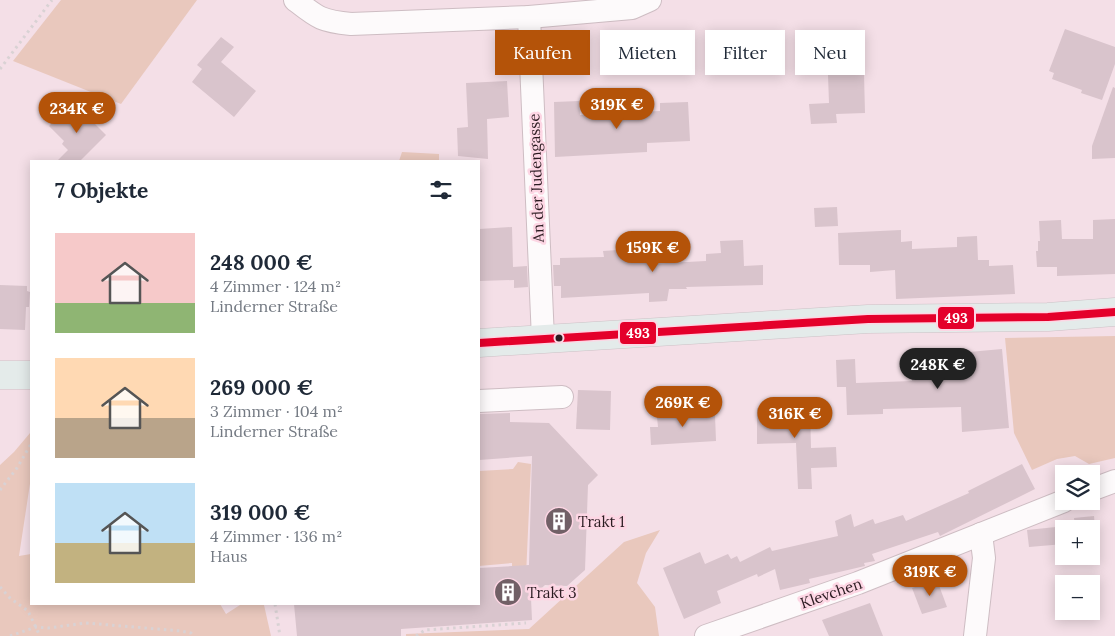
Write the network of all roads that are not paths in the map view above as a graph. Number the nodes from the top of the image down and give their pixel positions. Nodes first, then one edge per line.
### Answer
1 (295, 0) edge
2 (650, 0) edge
3 (529, 17) junction
4 (1115, 312) edge
5 (1084, 316) junction
6 (1115, 318) edge
7 (543, 339) junction
8 (480, 343) edge
9 (0, 375) edge
10 (30, 375) edge
11 (562, 397) dead end
12 (480, 401) edge
13 (1115, 481) edge
14 (1100, 487) edge
15 (1055, 505) edge
16 (981, 534) junction
17 (706, 636) edge
18 (975, 636) edge

1 - 3 street
2 - 3 street
3 - 7 street, An der Judengasse
4 - 5 main road
5 - 6 main road
5 - 7 main road
7 - 8 main road
9 - 10 main road
11 - 12 street
13 - 14 street
15 - 16 street, Klevchen
16 - 17 street, Klevchen
16 - 18 street

